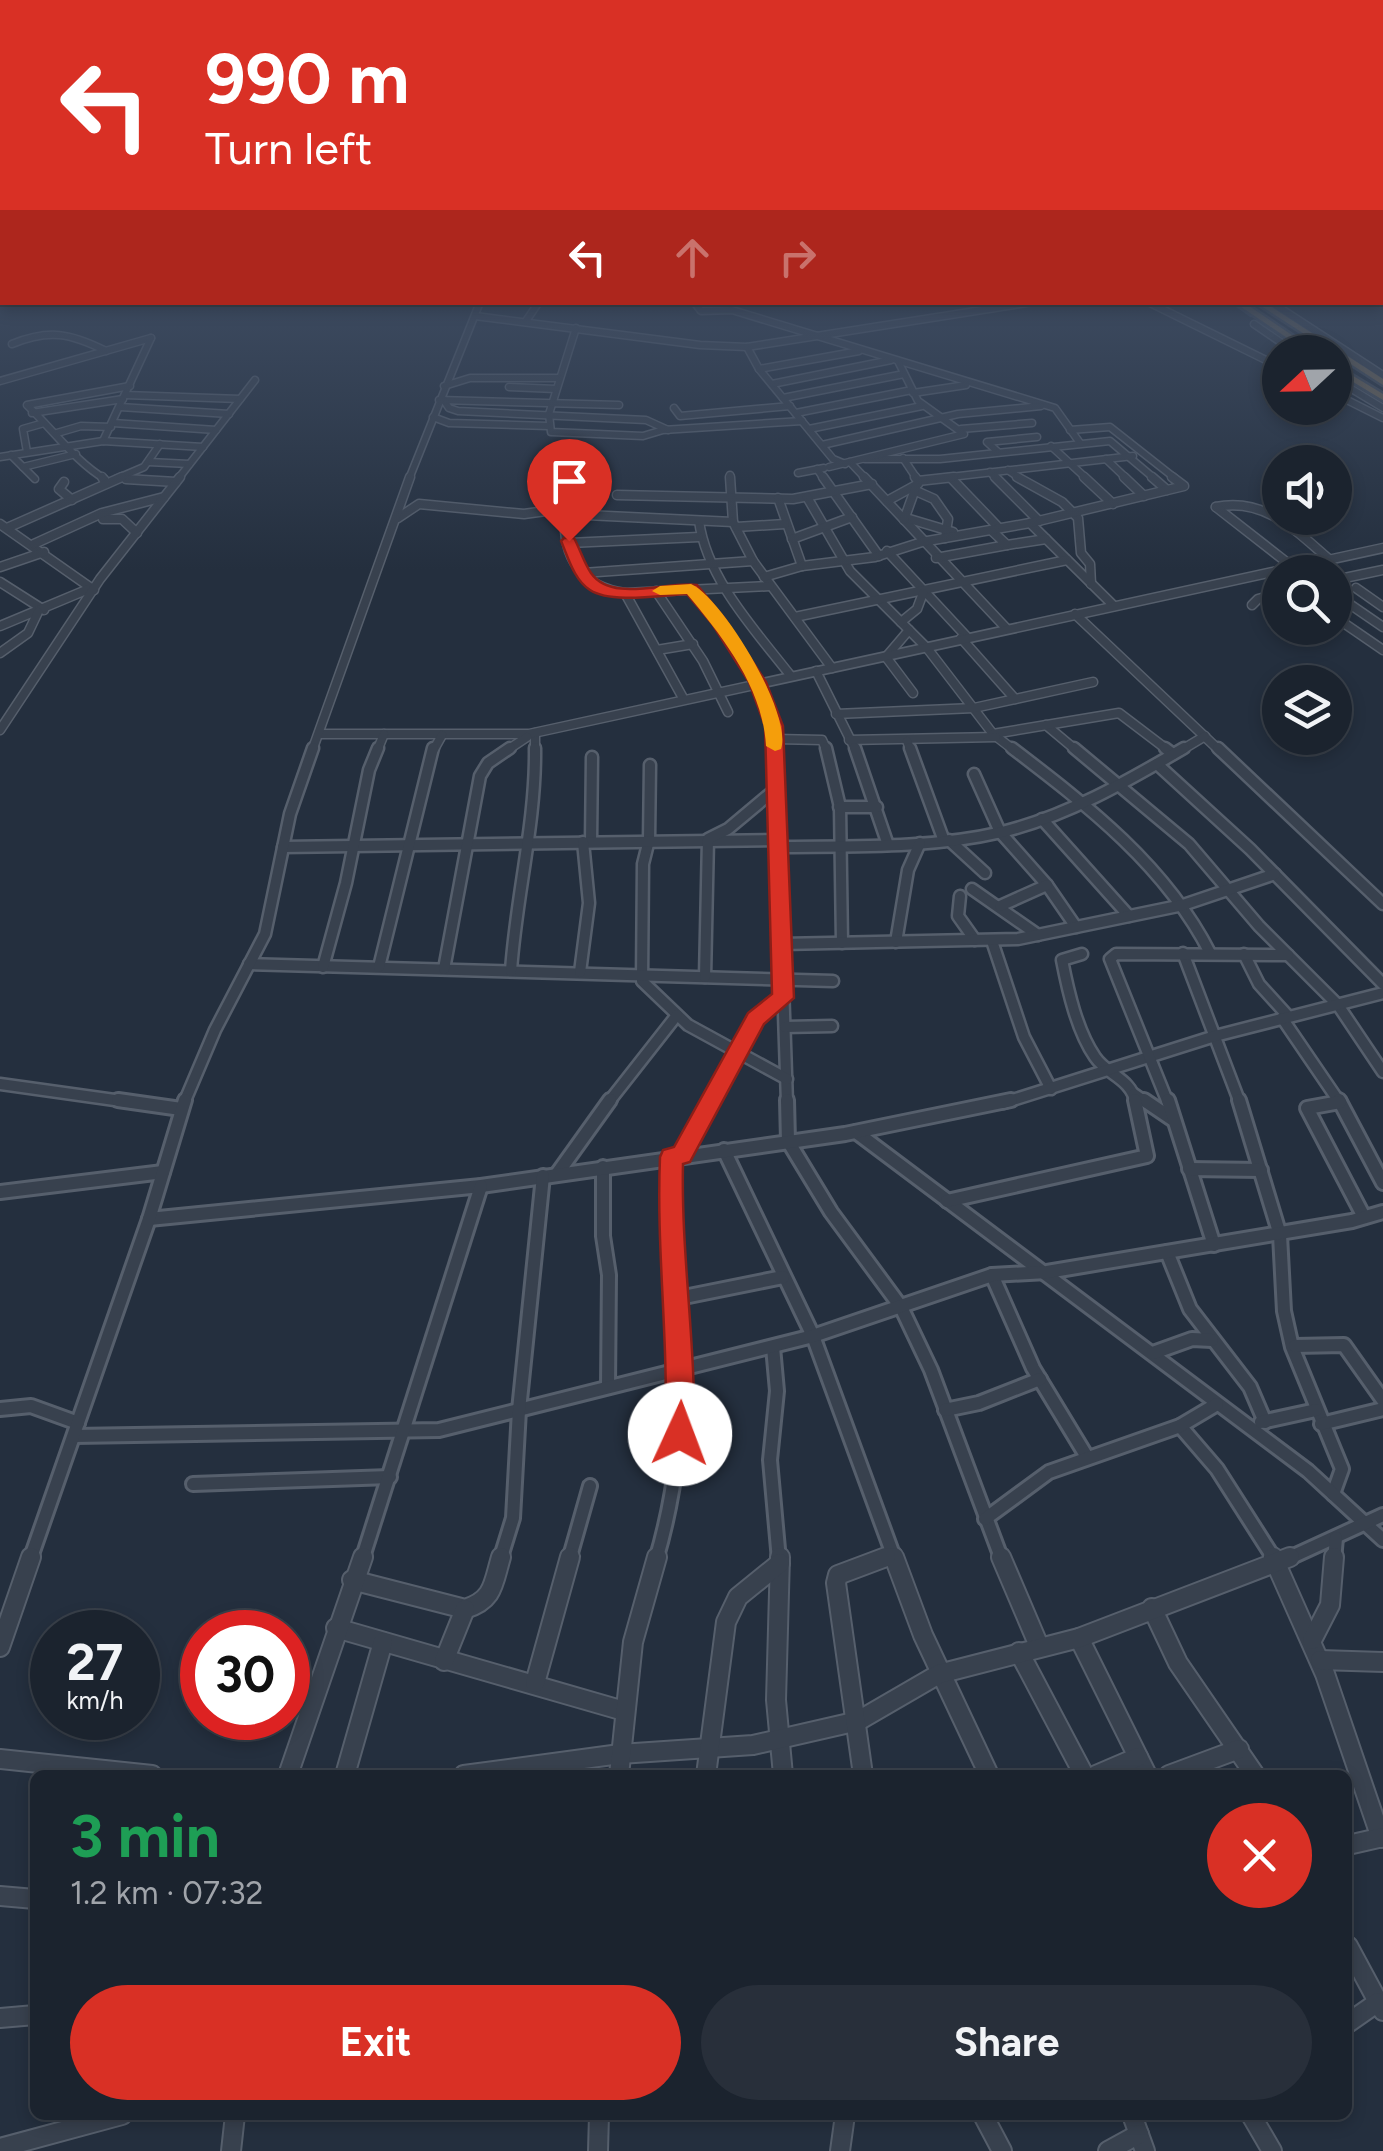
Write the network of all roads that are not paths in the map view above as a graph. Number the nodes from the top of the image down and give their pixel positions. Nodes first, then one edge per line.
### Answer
1 (41, 369) edge
2 (137, 369) edge
3 (452, 369) edge
4 (562, 369) edge
5 (760, 369) edge
6 (848, 369) edge
7 (901, 369) edge
8 (928, 369) edge
9 (904, 374) junction
10 (559, 378) junction
11 (1352, 378) edge
12 (254, 380) dead end
13 (0, 381) edge
14 (772, 384) junction
15 (980, 385) junction
16 (130, 386) junction
17 (509, 387) dead end
18 (556, 389) junction
19 (912, 389) junction
20 (1352, 389) edge
21 (442, 394) junction
22 (783, 398) junction
23 (1383, 398) edge
24 (240, 399) junction
25 (123, 400) junction
26 (552, 401) junction
27 (1352, 402) edge
28 (618, 405) dead end
29 (1046, 405) junction
30 (922, 406) junction
31 (674, 408) dead end
32 (1383, 408) edge
33 (793, 410) junction
34 (32, 413) junction
35 (228, 414) junction
36 (549, 414) junction
37 (433, 417) junction
38 (1383, 418) edge
39 (944, 420) junction
40 (802, 421) junction
41 (44, 423) junction
42 (1032, 423) dead end
43 (112, 425) junction
44 (550, 429) junction
45 (809, 429) junction
46 (961, 429) junction
47 (216, 430) junction
48 (668, 430) junction
49 (1070, 430) junction
50 (492, 432) dead end
51 (57, 433) junction
52 (1037, 437) dead end
53 (103, 441) junction
54 (1080, 443) junction
55 (160, 444) junction
56 (69, 445) junction
57 (822, 445) junction
58 (1051, 446) junction
59 (203, 447) junction
60 (896, 451) junction
61 (27, 452) junction
62 (998, 452) junction
63 (76, 454) junction
64 (1144, 454) junction
65 (11, 455) junction
66 (0, 457) edge
67 (1128, 457) junction
68 (865, 459) junction
69 (1106, 459) junction
70 (907, 461) junction
71 (149, 462) junction
72 (831, 463) junction
73 (848, 463) junction
74 (189, 464) junction
75 (1066, 464) junction
76 (23, 466) junction
77 (817, 469) junction
78 (1008, 470) junction
79 (990, 472) junction
80 (798, 473) dead end
81 (730, 476) dead end
82 (119, 478) junction
83 (951, 478) junction
84 (35, 479) dead end
85 (864, 479) junction
86 (64, 482) dead end
87 (105, 482) junction
88 (176, 482) junction
89 (918, 485) junction
90 (836, 489) junction
91 (1168, 490) junction
92 (617, 495) dead end
93 (679, 496) junction
94 (1144, 496) junction
95 (164, 497) junction
96 (730, 497) junction
97 (807, 497) junction
98 (778, 498) junction
99 (72, 500) junction
100 (888, 501) junction
101 (140, 502) junction
102 (1113, 504) junction
103 (553, 510) dead end
104 (152, 512) junction
105 (1074, 513) junction
106 (852, 517) junction
107 (678, 519) junction
108 (905, 519) junction
109 (698, 521) junction
110 (1034, 522) junction
111 (734, 524) junction
112 (785, 524) junction
113 (76, 525) junction
114 (390, 528) junction
115 (826, 528) junction
116 (5, 529) edge
117 (995, 529) junction
118 (137, 532) junction
119 (947, 534) junction
120 (699, 538) junction
121 (1046, 538) junction
122 (792, 539) junction
123 (922, 542) junction
124 (34, 544) junction
125 (570, 544) junction
126 (1008, 545) junction
127 (1383, 548) edge
128 (44, 552) junction
129 (883, 554) junction
130 (1278, 555) edge
131 (1324, 555) edge
132 (1352, 555) edge
133 (1369, 557) dead end
134 (936, 558) junction
135 (1067, 560) junction
136 (1352, 560) edge
137 (754, 561) junction
138 (843, 561) junction
139 (714, 562) junction
140 (802, 566) junction
141 (0, 567) edge
142 (1383, 570) edge
143 (583, 573) junction
144 (1352, 576) edge
145 (1262, 577) edge
146 (958, 580) junction
147 (0, 582) edge
148 (767, 582) junction
149 (1091, 584) junction
150 (725, 588) junction
151 (1356, 588) dead end
152 (92, 589) junction
153 (691, 589) junction
154 (656, 591) junction
155 (625, 593) junction
156 (923, 593) junction
157 (1262, 597) edge
158 (880, 602) junction
159 (1252, 605) dead end
160 (1114, 606) junction
161 (1352, 606) edge
162 (1383, 607) edge
163 (41, 611) junction
164 (1075, 614) junction
165 (795, 617) junction
166 (900, 622) junction
167 (0, 625) edge
168 (1383, 627) edge
169 (1006, 628) junction
170 (1352, 629) edge
171 (909, 630) junction
172 (964, 638) junction
173 (693, 644) junction
174 (927, 648) junction
175 (657, 650) junction
176 (1380, 650) edge
177 (0, 653) edge
178 (886, 657) junction
179 (832, 668) junction
180 (816, 672) junction
181 (790, 675) junction
182 (757, 682) junction
183 (1093, 682) dead end
184 (718, 690) junction
185 (913, 693) dead end
186 (683, 698) junction
187 (1015, 699) junction
188 (974, 708) junction
189 (728, 712) dead end
190 (836, 714) junction
191 (1046, 725) junction
192 (0, 730) edge
193 (532, 733) junction
194 (319, 734) junction
195 (384, 734) junction
196 (442, 735) junction
197 (994, 736) junction
198 (1205, 736) junction
199 (775, 739) junction
200 (907, 741) junction
201 (851, 743) junction
202 (826, 746) junction
203 (1173, 754) junction
204 (592, 757) dead end
205 (650, 764) dead end
206 (1156, 764) junction
207 (974, 774) dead end
208 (1117, 784) junction
209 (776, 788) junction
210 (1082, 802) junction
211 (840, 807) junction
212 (877, 807) junction
213 (1042, 819) junction
214 (1000, 832) junction
215 (708, 839) junction
216 (649, 840) junction
217 (946, 841) junction
218 (529, 842) junction
219 (587, 842) junction
220 (920, 843) junction
221 (409, 844) junction
222 (470, 844) junction
223 (778, 844) junction
224 (352, 845) junction
225 (840, 845) junction
226 (888, 845) junction
227 (283, 848) junction
228 (986, 873) dead end
229 (1275, 874) junction
230 (1047, 885) junction
231 (972, 889) dead end
232 (1228, 890) junction
233 (960, 896) dead end
234 (1383, 904) edge
235 (1183, 905) junction
236 (1000, 906) junction
237 (1130, 916) junction
238 (1076, 927) junction
239 (1038, 935) junction
240 (975, 940) junction
241 (992, 941) junction
242 (896, 942) junction
243 (842, 943) junction
244 (782, 944) junction
245 (1184, 953) junction
246 (1210, 953) junction
247 (1082, 954) dead end
248 (1244, 954) junction
249 (1288, 955) junction
250 (249, 964) junction
251 (322, 966) junction
252 (378, 968) junction
253 (444, 970) junction
254 (511, 971) junction
255 (580, 972) junction
256 (640, 975) junction
257 (705, 977) junction
258 (784, 980) junction
259 (833, 981) dead end
260 (1383, 984) edge
261 (1383, 993) edge
262 (783, 998) junction
263 (1338, 1005) junction
264 (678, 1015) junction
265 (1285, 1017) junction
266 (786, 1026) junction
267 (832, 1026) dead end
268 (1215, 1036) junction
269 (1150, 1055) junction
270 (738, 1056) junction
271 (1112, 1070) junction
272 (1383, 1072) edge
273 (786, 1079) junction
274 (0, 1084) edge
275 (1051, 1089) junction
276 (1134, 1094) junction
277 (1166, 1098) junction
278 (1340, 1102) junction
279 (1156, 1108) junction
280 (181, 1110) junction
281 (1172, 1119) junction
282 (1141, 1125) junction
283 (856, 1132) junction
284 (788, 1141) junction
285 (724, 1150) junction
286 (677, 1156) junction
287 (604, 1167) junction
288 (1189, 1169) junction
289 (1261, 1170) junction
290 (163, 1172) junction
291 (550, 1175) junction
292 (1383, 1184) edge
293 (481, 1186) junction
294 (0, 1192) edge
295 (947, 1201) junction
296 (1383, 1212) edge
297 (1364, 1217) junction
298 (149, 1220) junction
299 (1280, 1234) junction
300 (1214, 1244) junction
301 (1167, 1252) junction
302 (1047, 1272) junction
303 (992, 1275) junction
304 (782, 1277) junction
305 (674, 1299) junction
306 (900, 1307) junction
307 (813, 1336) junction
308 (1212, 1340) junction
309 (773, 1346) junction
310 (1295, 1346) junction
311 (1153, 1352) junction
312 (682, 1369) junction
313 (1040, 1379) junction
314 (608, 1387) junction
315 (1383, 1400) edge
316 (1218, 1404) junction
317 (0, 1409) edge
318 (1383, 1409) edge
319 (519, 1410) junction
320 (945, 1410) junction
321 (1318, 1417) junction
322 (1265, 1422) junction
323 (1244, 1425) junction
324 (1180, 1426) junction
325 (76, 1430) junction
326 (403, 1432) junction
327 (1087, 1457) junction
328 (390, 1476) junction
329 (193, 1484) dead end
330 (590, 1486) dead end
331 (1333, 1494) junction
332 (1383, 1515) edge
333 (985, 1519) junction
334 (1365, 1525) junction
335 (1336, 1538) junction
336 (1383, 1540) edge
337 (894, 1554) junction
338 (780, 1563) junction
339 (1275, 1564) junction
340 (352, 1580) junction
341 (1152, 1608) junction
342 (465, 1609) junction
343 (336, 1628) junction
344 (1079, 1638) junction
345 (1312, 1640) junction
346 (383, 1642) junction
347 (1039, 1646) junction
348 (0, 1647) edge
349 (1019, 1652) junction
350 (444, 1660) junction
351 (1320, 1660) junction
352 (1383, 1662) edge
353 (939, 1674) junction
354 (535, 1683) junction
355 (624, 1711) junction
356 (858, 1721) junction
357 (779, 1740) junction
358 (1238, 1749) junction
359 (707, 1751) junction
360 (620, 1754) junction
361 (1138, 1756) junction
362 (0, 1759) edge
363 (104, 1770) edge
364 (290, 1770) edge
365 (346, 1770) edge
366 (501, 1770) edge
367 (619, 1770) edge
368 (706, 1770) edge
369 (782, 1770) edge
370 (863, 1770) edge
371 (986, 1770) edge
372 (1081, 1770) edge
373 (1107, 1770) edge
374 (1145, 1770) edge
375 (1182, 1770) edge
376 (1252, 1770) edge
377 (1382, 1838) edge
378 (1352, 1844) edge
379 (0, 1896) edge
380 (30, 1899) edge
381 (1352, 1953) edge
382 (1381, 2006) edge
383 (30, 2015) edge
384 (0, 2018) edge
385 (1352, 2021) edge
386 (107, 2120) edge
387 (234, 2120) edge
388 (599, 2120) edge
389 (844, 2120) edge
390 (986, 2120) edge
391 (1254, 2120) edge
392 (1139, 2134) edge
393 (24, 2147) edge
394 (0, 2148) edge
395 (230, 2151) edge
396 (598, 2151) edge
397 (840, 2151) edge
398 (1002, 2151) edge
399 (1108, 2151) edge
400 (1272, 2151) edge

1 - 13 street
2 - 16 street
3 - 21 street
4 - 10 street
5 - 14 street
6 - 14 street
7 - 9 street
8 - 15 street
9 - 19 street
9 - 22 street
10 - 18 street
10 - 21 street
11 - 23 highway
12 - 24 street
14 - 22 street
15 - 19 street
15 - 29 street
16 - 25 street
16 - 34 street
17 - 18 street
18 - 26 street
19 - 30 street
19 - 33 street
20 - 32 street
21 - 26 street
21 - 36 street
21 - 37 street
22 - 33 street
24 - 25 street
24 - 35 street
25 - 34 street
25 - 35 street
25 - 43 street
26 - 28 street
26 - 36 street
27 - 38 street
29 - 39 street
29 - 49 street
30 - 39 street
30 - 45 street
31 - 33 street
33 - 40 street
34 - 41 street
35 - 47 street
36 - 44 street
36 - 48 street
37 - 44 street
37 - 114 street
39 - 46 street
39 - 57 street
40 - 45 street
40 - 48 street
41 - 51 street
41 - 61 street
42 - 46 street
43 - 47 street
43 - 51 street
43 - 53 street
44 - 48 street
44 - 50 street
45 - 57 street
46 - 60 street
47 - 59 street
49 - 54 street
49 - 64 street
51 - 56 street
52 - 62 street
53 - 55 street
53 - 56 street
54 - 58 street
54 - 67 street
55 - 59 street
55 - 71 street
56 - 61 street
56 - 63 street
57 - 72 street
58 - 62 street
58 - 75 street
59 - 74 street
60 - 68 street
60 - 70 street
61 - 65 street
62 - 70 street
63 - 76 street
63 - 87 street
64 - 67 street
64 - 91 street
65 - 66 street
65 - 76 street
67 - 69 street
67 - 91 street
68 - 70 street
68 - 73 street
69 - 75 street
69 - 94 street
70 - 89 street
71 - 74 street
71 - 82 street
72 - 73 street
72 - 77 street
73 - 85 street
74 - 88 street
75 - 78 street
75 - 102 street
76 - 84 street
77 - 80 street
77 - 90 street
78 - 79 street
78 - 105 street
79 - 83 street
79 - 110 street
81 - 96 street
82 - 87 street
82 - 88 street
83 - 89 street
83 - 117 street
85 - 90 street
85 - 90 street
85 - 100 street
86 - 99 street
87 - 99 street
88 - 95 street
89 - 100 street
89 - 108 street
89 - 119 street
90 - 97 street
90 - 106 street
91 - 94 street
92 - 93 street
93 - 96 street
93 - 107 street
94 - 102 street
95 - 101 street
95 - 104 street
96 - 98 street
96 - 111 street
97 - 98 street
97 - 115 street
98 - 112 street
99 - 116 street
100 - 108 street
101 - 104 street
101 - 113 street
102 - 105 street
103 - 114 street
104 - 118 street
105 - 110 street
105 - 149 street
106 - 115 street
106 - 129 street
107 - 109 street
107 - 125 street
108 - 119 street
108 - 123 street
109 - 111 street
109 - 120 street
110 - 117 street
110 - 121 street
111 - 112 street
111 - 137 street
112 - 122 street
113 - 118 street
113 - 124 street
114 - 194 street
115 - 122 street
115 - 138 street
116 - 124 street
117 - 119 street
117 - 126 street
118 - 152 street
119 - 123 street
120 - 125 street
120 - 139 street
121 - 126 street
121 - 135 street
122 - 140 street
123 - 129 street
123 - 134 street
124 - 128 street
125 - 143 street
126 - 134 street
127 - 132 street
128 - 141 street
128 - 152 street
129 - 138 street
129 - 156 street
130 - 131 street
133 - 136 street
134 - 146 street
135 - 146 street
135 - 149 street
137 - 139 street
137 - 148 street
138 - 140 street
138 - 158 street
139 - 143 street
139 - 150 street
140 - 148 street
142 - 144 street
143 - 155 street
145 - 160 street
146 - 156 street
146 - 169 street
147 - 163 street
148 - 150 street
148 - 165 street
149 - 160 street
150 - 153 street
150 - 181 street
151 - 162 street
152 - 163 street
152 - 192 street
153 - 154 street
153 - 182 street
154 - 155 street
154 - 173 street
155 - 175 street
156 - 158 street
156 - 166 street
156 - 172 street
157 - 159 street
158 - 165 street
158 - 166 street
160 - 164 street
161 - 168 street
163 - 167 street
163 - 177 street
164 - 169 street
164 - 198 street
165 - 179 street
166 - 171 street
169 - 172 street
170 - 176 street
171 - 174 street
171 - 178 street
172 - 174 street
172 - 187 street
173 - 175 street
173 - 184 street
174 - 178 street
174 - 188 street
175 - 186 street
178 - 179 street
178 - 185 street
179 - 180 street
180 - 181 street
180 - 190 street
181 - 182 street
182 - 184 street
182 - 199 street
183 - 187 street
184 - 186 street
184 - 189 street
186 - 193 street
187 - 188 street
188 - 190 street
188 - 197 street
190 - 201 street
191 - 197 street
191 - 203 street
191 - 208 street
193 - 196 street
193 - 218 street
193 - 222 street
194 - 195 street
194 - 227 street
195 - 196 street
195 - 224 street
196 - 221 street
197 - 200 street
197 - 210 street
198 - 203 street
198 - 234 street
199 - 202 street
199 - 209 street
200 - 201 street
200 - 217 street
201 - 202 street
201 - 212 street
202 - 211 street
203 - 206 street
204 - 219 street
205 - 216 street
206 - 208 street
206 - 229 street
207 - 214 street
208 - 210 street
208 - 232 street
209 - 215 street
209 - 223 street
210 - 213 street
210 - 235 street
211 - 212 street
211 - 225 street
212 - 226 street
213 - 214 street
213 - 237 street
214 - 217 street
214 - 230 street
215 - 216 street
215 - 223 street
215 - 257 street
216 - 219 street
216 - 256 street
217 - 220 street
217 - 228 street
218 - 219 street
218 - 222 street
218 - 254 street
219 - 255 street
220 - 226 street
220 - 242 street
221 - 222 street
221 - 224 street
221 - 252 street
222 - 253 street
223 - 225 street
223 - 244 street
224 - 227 street
224 - 251 street
225 - 226 street
225 - 243 street
227 - 250 street
229 - 232 street
229 - 260 street
230 - 236 street
230 - 238 street
231 - 236 street
232 - 235 street
232 - 249 street
233 - 240 street
235 - 237 street
235 - 246 street
236 - 239 street
237 - 238 street
238 - 239 street
239 - 241 street
240 - 241 street
240 - 242 street
241 - 275 street
242 - 243 street
243 - 244 street
244 - 258 street
245 - 246 street
245 - 268 street
245 - 269 street
246 - 248 street
247 - 271 street
248 - 249 street
248 - 265 street
249 - 263 street
250 - 251 street
250 - 280 street
251 - 252 street
252 - 253 street
253 - 254 street
254 - 255 street
255 - 256 street
256 - 257 street
256 - 264 street
257 - 258 street
258 - 259 street
258 - 262 street
261 - 263 street
262 - 266 street
262 - 270 street
263 - 265 street
263 - 272 street
264 - 270 street
264 - 291 street
265 - 268 street
265 - 278 street
266 - 267 street
266 - 273 street
268 - 269 street
268 - 289 street
269 - 271 street
269 - 277 street
270 - 273 street
270 - 286 street
271 - 275 street
271 - 276 street
273 - 284 street
274 - 280 street
275 - 283 street
276 - 279 street
276 - 282 street
277 - 279 street
277 - 281 street
278 - 292 street
278 - 297 street
279 - 281 street
279 - 282 street
280 - 290 street
281 - 288 street
282 - 295 street
283 - 284 street
283 - 295 street
284 - 285 street
284 - 306 street
285 - 286 street
285 - 304 street
286 - 287 street
286 - 305 street
287 - 291 street
287 - 314 street
288 - 289 street
288 - 300 street
289 - 299 street
290 - 294 street
290 - 298 street
291 - 293 street
291 - 319 street
293 - 298 street
293 - 326 street
295 - 302 street
296 - 297 street
297 - 299 street
298 - 325 street
299 - 300 street
299 - 310 street
300 - 301 street
301 - 302 street
301 - 308 street
302 - 303 street
302 - 311 street
303 - 306 street
303 - 313 street
304 - 305 street
304 - 307 street
305 - 312 street
306 - 307 street
306 - 320 street
307 - 309 street
307 - 337 street
308 - 311 street
308 - 322 street
309 - 312 street
309 - 338 street
310 - 315 street
310 - 321 street
311 - 316 street
312 - 314 street
312 - 355 street
313 - 320 street
313 - 327 street
314 - 319 street
316 - 323 street
316 - 324 street
317 - 325 street
318 - 321 street
319 - 326 street
319 - 342 street
320 - 333 street
321 - 322 street
321 - 331 street
322 - 323 street
323 - 331 street
324 - 327 street
324 - 339 street
325 - 326 street
325 - 348 street
326 - 328 street
327 - 333 street
328 - 329 street
328 - 340 street
330 - 354 street
331 - 334 street
332 - 334 street
333 - 347 street
334 - 335 street
334 - 336 street
335 - 339 street
335 - 345 street
337 - 353 street
337 - 356 street
338 - 357 street
338 - 359 street
339 - 341 street
339 - 345 street
340 - 342 street
340 - 343 street
341 - 344 street
341 - 358 street
342 - 350 street
343 - 346 street
343 - 364 street
344 - 347 street
344 - 361 street
345 - 351 street
346 - 350 street
346 - 365 street
347 - 349 street
349 - 353 street
349 - 372 street
350 - 354 street
351 - 352 street
351 - 377 street
353 - 356 street
353 - 371 street
354 - 355 street
355 - 360 street
356 - 357 street
356 - 370 street
357 - 359 street
357 - 369 street
358 - 375 street
358 - 376 street
359 - 360 street
359 - 368 street
360 - 366 street
360 - 367 street
361 - 373 street
361 - 374 street
362 - 363 street
377 - 378 street
379 - 380 street
381 - 382 street
382 - 385 street
383 - 384 street
386 - 393 street
387 - 395 street
388 - 396 street
389 - 397 street
390 - 398 street
391 - 400 street
392 - 399 street
393 - 394 street

